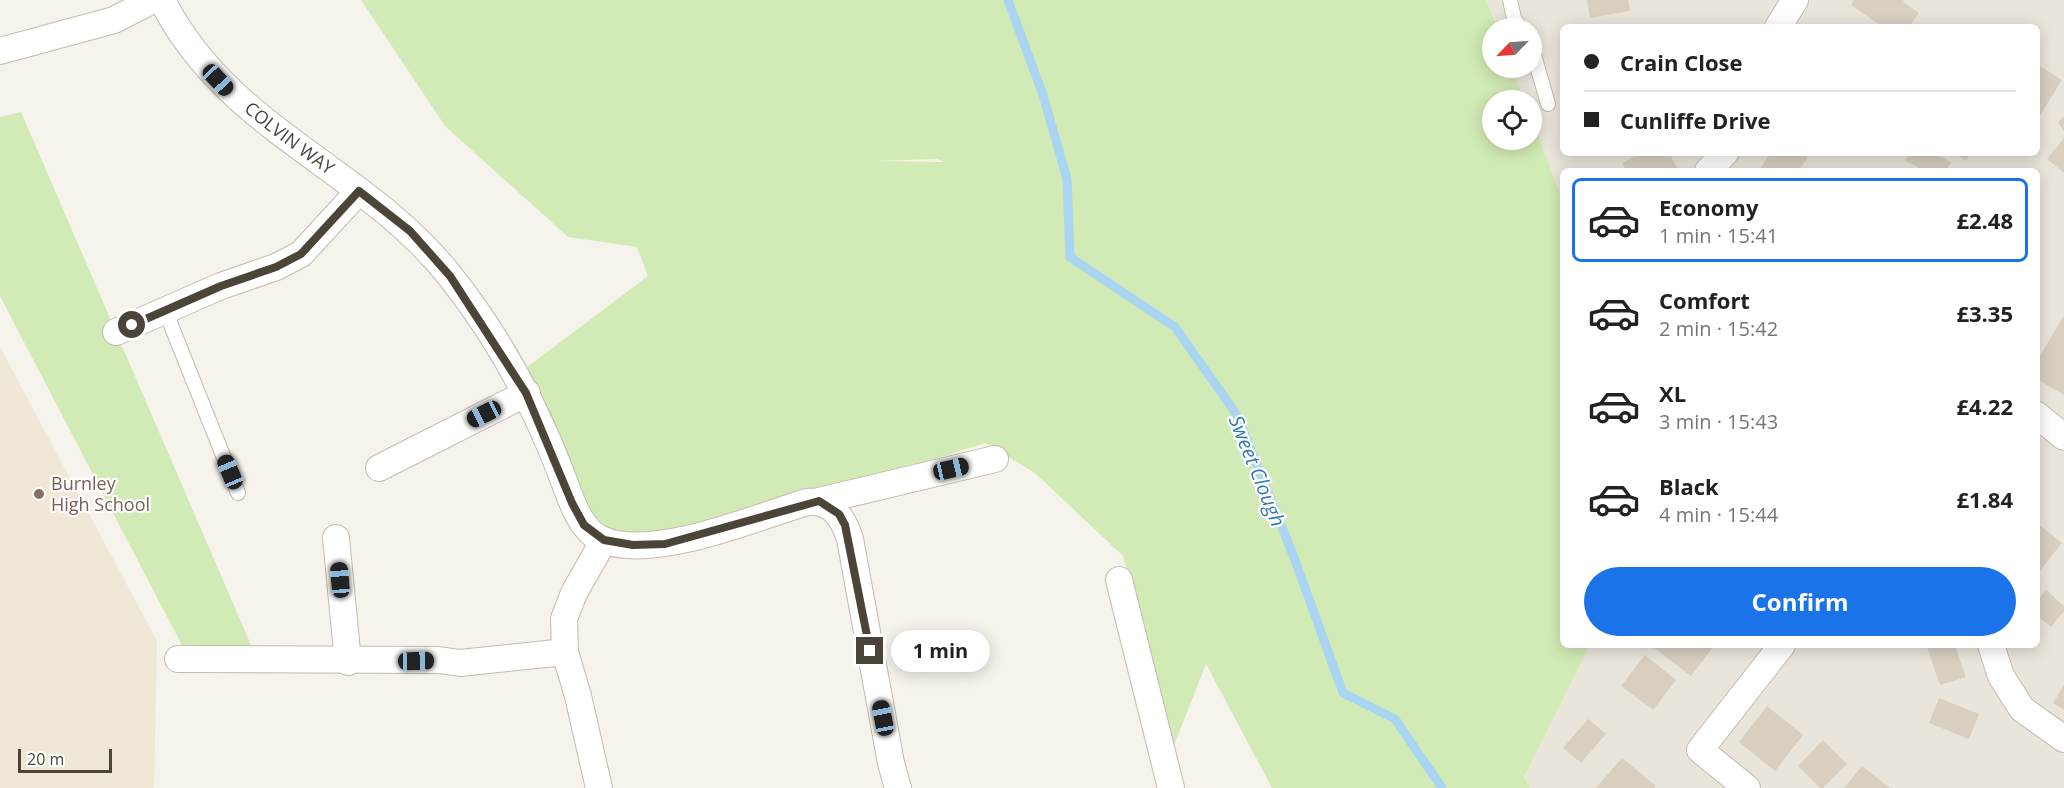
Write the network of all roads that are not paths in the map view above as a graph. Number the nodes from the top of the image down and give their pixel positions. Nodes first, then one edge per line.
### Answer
1 (153, 0) edge
2 (162, 0) edge
3 (1510, 0) edge
4 (1795, 0) edge
5 (1514, 18) edge
6 (1780, 24) edge
7 (0, 51) edge
8 (1541, 78) edge
9 (1548, 104) dead end
10 (1722, 156) edge
11 (1711, 168) edge
12 (359, 191) junction
13 (165, 310) junction
14 (116, 332) dead end
15 (526, 393) junction
16 (2040, 417) edge
17 (2064, 436) edge
18 (995, 459) dead end
19 (379, 468) dead end
20 (238, 493) dead end
21 (813, 501) junction
22 (336, 538) dead end
23 (604, 540) junction
24 (1119, 580) dead end
25 (1780, 648) edge
26 (1991, 648) edge
27 (565, 652) junction
28 (178, 659) dead end
29 (348, 662) junction
30 (2064, 739) edge
31 (1171, 785) edge
32 (599, 788) edge
33 (898, 788) edge
34 (1747, 788) edge

1 - 7 street
2 - 12 street, COLVIN WAY
3 - 5 lane
4 - 6 street
8 - 9 lane
10 - 11 street
12 - 13 street
12 - 15 street, COLVIN WAY
13 - 14 street
13 - 20 lane
15 - 19 street
15 - 23 street, COLVIN WAY
16 - 17 street
18 - 21 street
21 - 23 street
21 - 33 street
22 - 29 street
23 - 27 street
24 - 31 street
25 - 34 street
26 - 30 street
27 - 29 street
27 - 32 street
28 - 29 street

